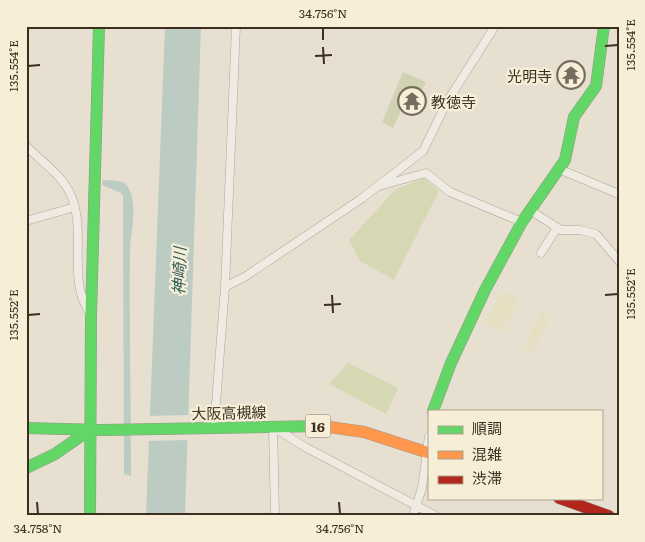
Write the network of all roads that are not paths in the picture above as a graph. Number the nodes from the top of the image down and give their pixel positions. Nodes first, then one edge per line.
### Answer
1 (99, 26) edge
2 (236, 26) edge
3 (495, 26) edge
4 (604, 26) edge
5 (26, 146) edge
6 (560, 170) junction
7 (375, 188) junction
8 (619, 194) edge
9 (74, 207) junction
10 (530, 210) junction
11 (26, 221) edge
12 (522, 222) junction
13 (557, 228) junction
14 (541, 253) dead end
15 (619, 261) edge
16 (224, 286) junction
17 (91, 315) junction
18 (433, 410) edge
19 (274, 426) junction
20 (26, 428) edge
21 (209, 428) junction
22 (97, 430) junction
23 (427, 452) edge
24 (26, 468) edge
25 (564, 500) edge
26 (417, 506) junction
27 (90, 516) edge
28 (275, 516) edge
29 (413, 516) edge
30 (436, 516) edge
31 (608, 516) edge

1 - 17 street
2 - 16 street
3 - 7 street
4 - 6 street
5 - 9 street
6 - 8 street
6 - 10 street
7 - 12 street
7 - 16 street
9 - 11 street
9 - 17 street
10 - 12 street
10 - 13 street
12 - 18 street
13 - 14 street
13 - 15 street
16 - 21 street
17 - 22 street
19 - 21 street, 大阪高槻線 / 16
19 - 23 street, 大阪高槻線 / 16
19 - 26 street
19 - 28 street
20 - 22 street, 大阪高槻線 / 16
21 - 22 street, 大阪高槻線 / 16
22 - 24 street
22 - 27 street
23 - 26 street
25 - 31 street
26 - 29 street
26 - 30 street

